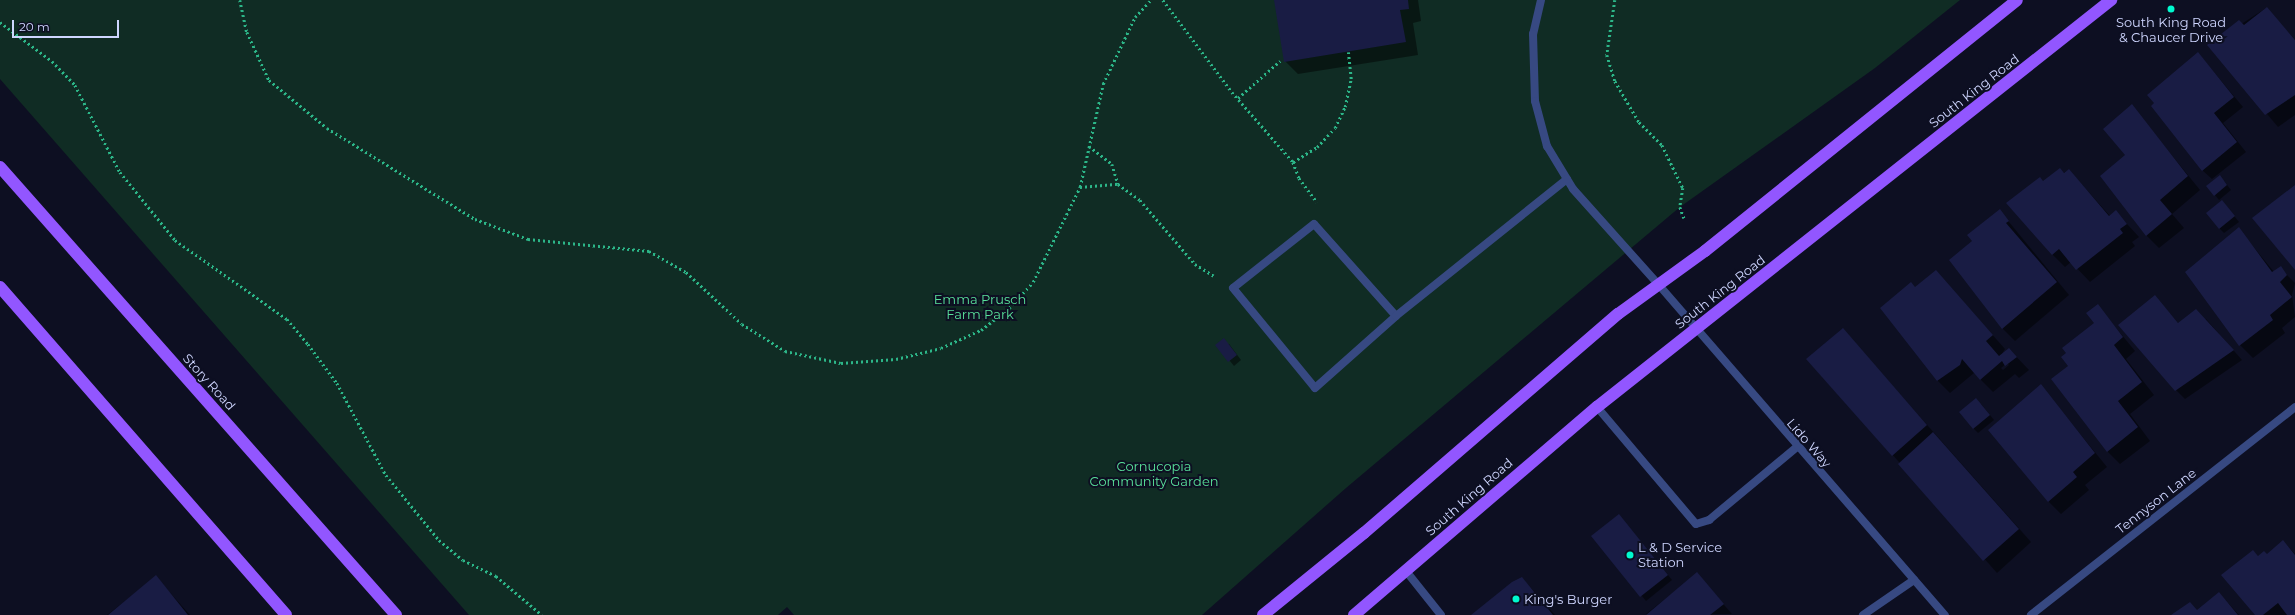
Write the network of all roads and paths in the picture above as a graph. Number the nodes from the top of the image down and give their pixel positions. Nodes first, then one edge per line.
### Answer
1 (240, 0) edge
2 (1151, 0) edge
3 (1163, 0) edge
4 (1541, 0) edge
5 (1615, 0) edge
6 (2017, 0) edge
7 (2111, 0) edge
8 (0, 22) edge
9 (1348, 52) dead end
10 (1280, 61) dead end
11 (1238, 98) junction
12 (1089, 146) junction
13 (1293, 162) junction
14 (0, 167) edge
15 (1567, 179) junction
16 (1118, 184) junction
17 (1080, 187) junction
18 (1684, 218) dead end
19 (1314, 224) junction
20 (1658, 284) junction
21 (0, 287) edge
22 (1233, 288) junction
23 (1396, 316) junction
24 (1697, 328) junction
25 (1597, 407) junction
26 (2295, 407) edge
27 (1797, 447) junction
28 (1406, 571) junction
29 (1914, 580) junction
30 (286, 615) edge
31 (396, 615) edge
32 (542, 615) edge
33 (1263, 615) edge
34 (1354, 615) edge
35 (1441, 615) edge
36 (1863, 615) edge
37 (1945, 615) edge
38 (2031, 615) edge

1 - 17 path
2 - 12 path
3 - 11 path
4 - 15 street, Lido Way
5 - 18 path
6 - 20 main road
7 - 24 main road, South King Road
8 - 32 path
9 - 13 path
10 - 11 path
11 - 13 path
12 - 16 path
12 - 17 path
13 - 19 path
14 - 31 main road, Story Road
15 - 20 street, Lido Way
15 - 23 street
16 - 17 path
16 - 22 path
19 - 22 street
19 - 23 street
20 - 24 street, Lido Way
20 - 33 main road
21 - 30 main road
22 - 23 street
24 - 25 main road, South King Road
24 - 27 street, Lido Way
25 - 27 street
25 - 28 main road, South King Road
26 - 38 street, Tennyson Lane
27 - 29 street, Lido Way
28 - 34 main road, South King Road
28 - 35 street
29 - 36 street
29 - 37 street, Lido Way

